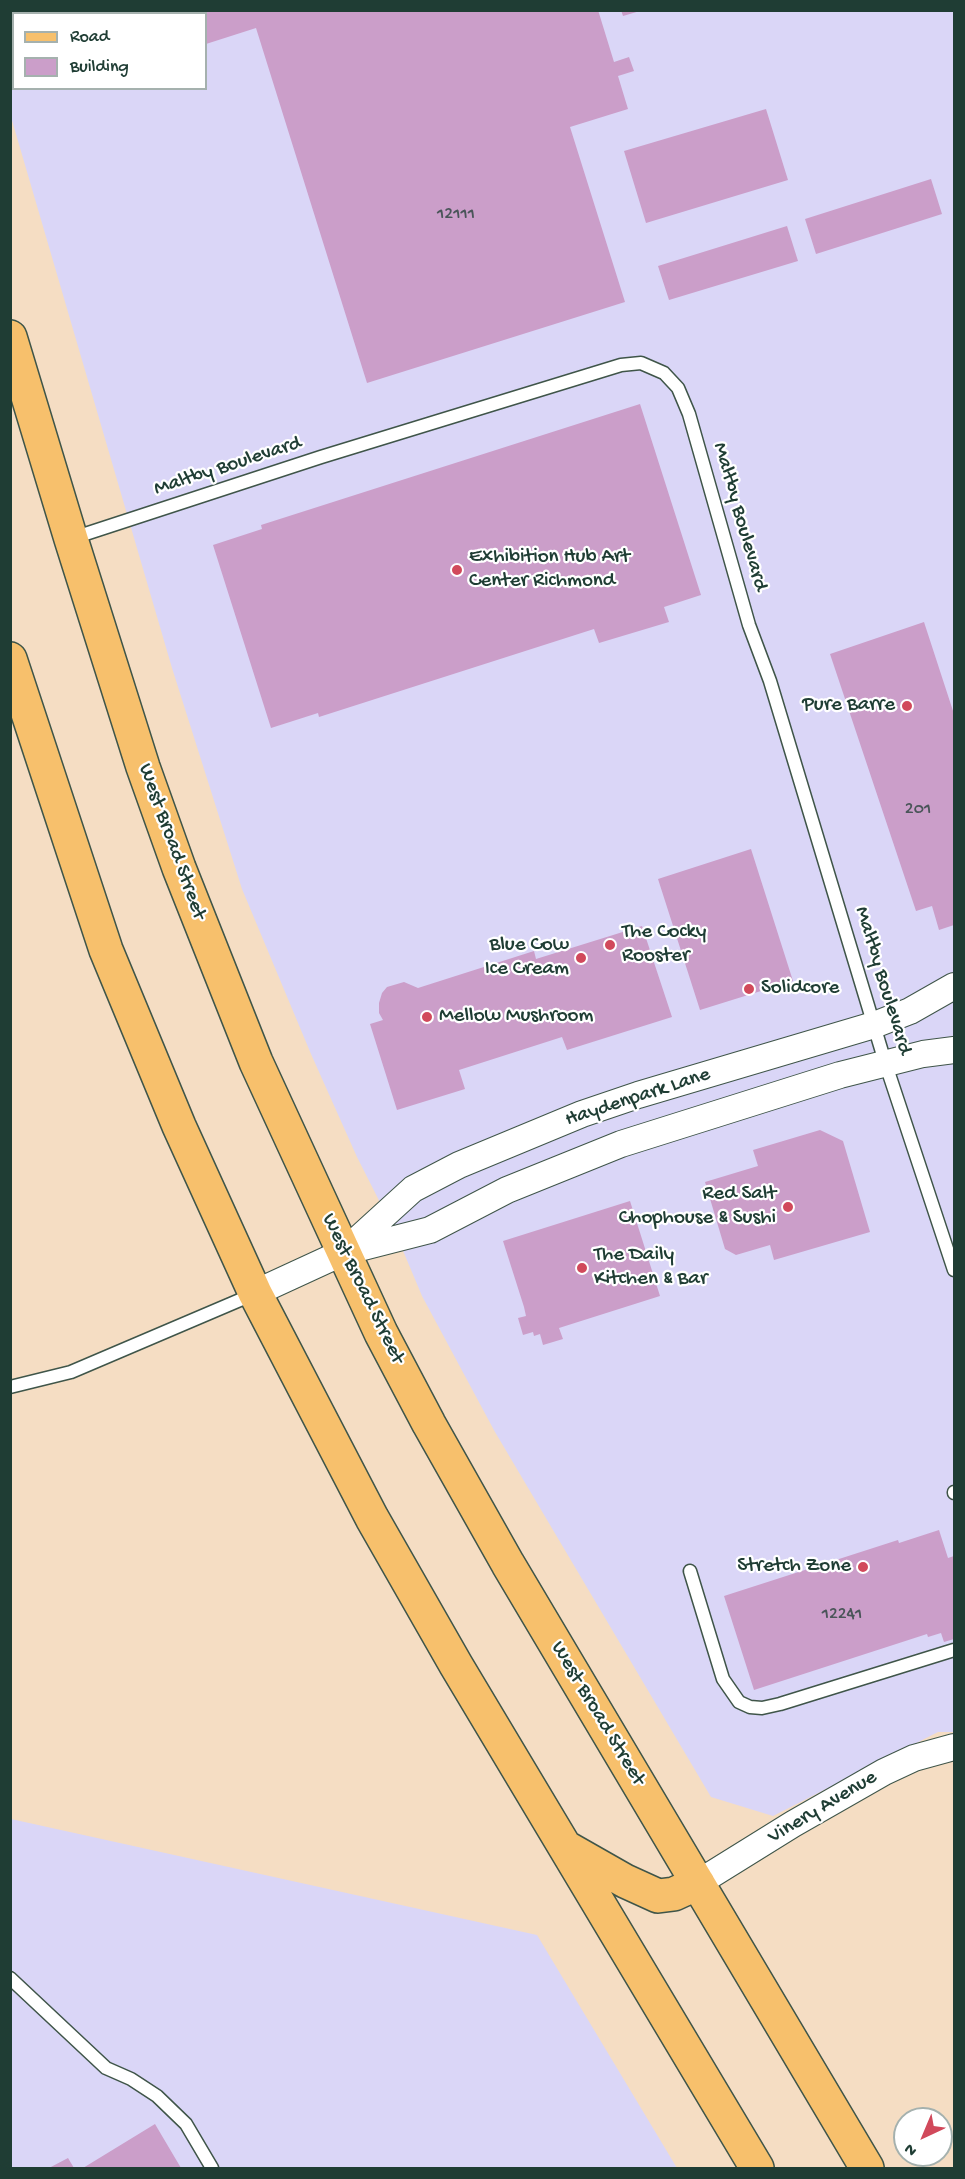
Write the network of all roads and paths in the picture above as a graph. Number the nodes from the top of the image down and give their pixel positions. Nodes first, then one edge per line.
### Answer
1 (10, 338) edge
2 (71, 539) junction
3 (10, 659) edge
4 (954, 986) edge
5 (874, 1025) junction
6 (954, 1050) edge
7 (885, 1062) junction
8 (344, 1252) junction
9 (954, 1270) edge
10 (255, 1293) junction
11 (10, 1387) edge
12 (690, 1571) dead end
13 (954, 1650) edge
14 (954, 1747) edge
15 (565, 1847) junction
16 (698, 1883) junction
17 (10, 1978) edge
18 (212, 2169) edge
19 (756, 2169) edge
20 (867, 2169) edge

1 - 2 main road, West Broad Street
2 - 5 lane, Maltby Boulevard
2 - 8 main road, West Broad Street
3 - 10 main road
4 - 5 street, Haydenpark Lane
5 - 7 lane, Maltby Boulevard
5 - 8 street, Haydenpark Lane
6 - 7 street, Haydenpark Lane
7 - 8 street, Haydenpark Lane
7 - 9 lane, Maltby Boulevard
8 - 10 street, Haydenpark Lane
8 - 16 main road, West Broad Street
10 - 11 lane
10 - 15 main road
12 - 13 lane
14 - 16 street, Vinery Avenue
15 - 16 main road
15 - 19 main road
16 - 20 main road, West Broad Street
17 - 18 lane

